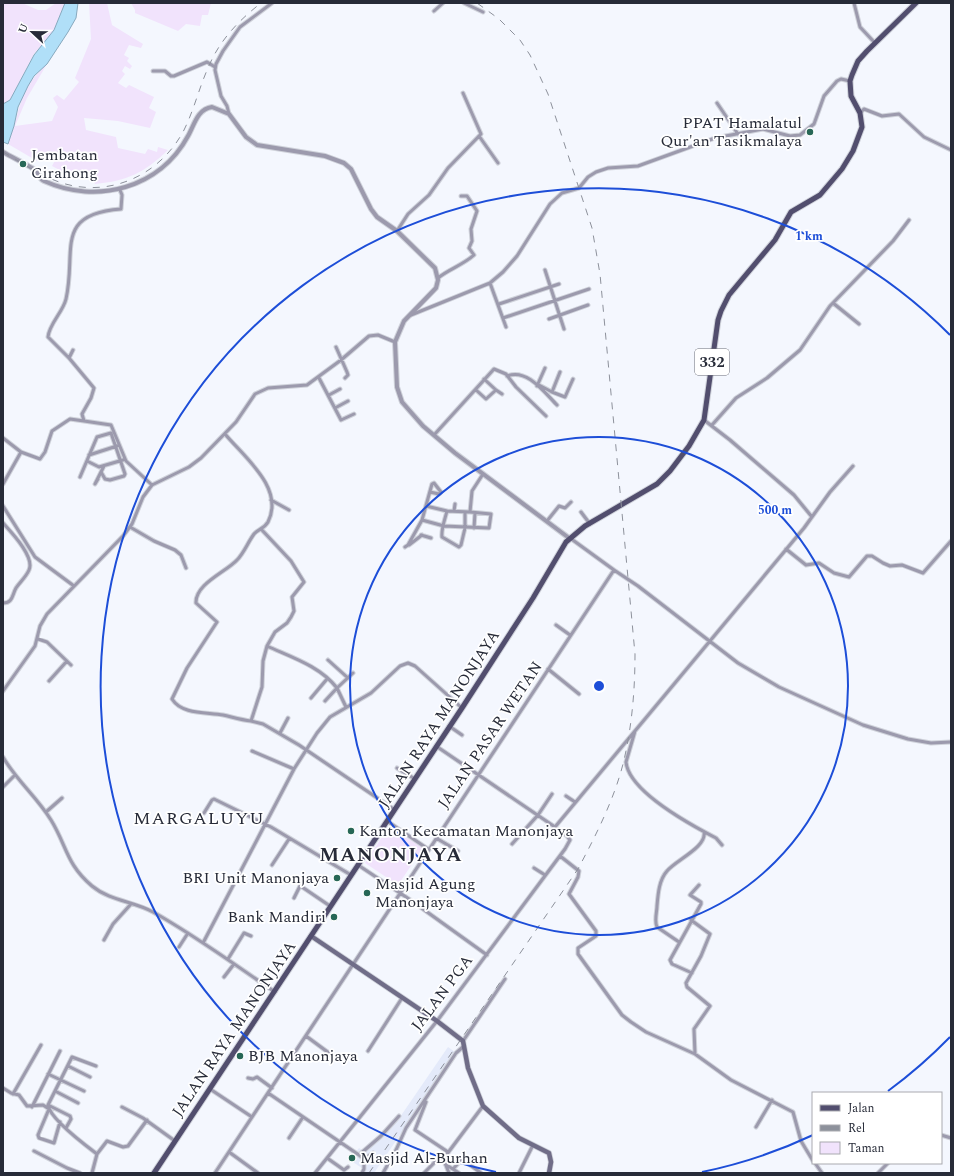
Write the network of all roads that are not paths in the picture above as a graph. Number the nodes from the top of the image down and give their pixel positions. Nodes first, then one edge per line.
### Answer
1 (272, 3) edge
2 (443, 3) edge
3 (466, 3) edge
4 (854, 3) edge
5 (916, 3) edge
6 (434, 11) dead end
7 (483, 12) dead end
8 (875, 43) junction
9 (215, 67) junction
10 (153, 71) dead end
11 (850, 81) junction
12 (463, 93) dead end
13 (717, 103) dead end
14 (860, 113) junction
15 (229, 114) junction
16 (738, 134) junction
17 (480, 136) junction
18 (951, 150) edge
19 (3, 152) edge
20 (498, 163) dead end
21 (120, 190) junction
22 (461, 196) dead end
23 (909, 220) dead end
24 (397, 231) junction
25 (545, 270) dead end
26 (438, 278) junction
27 (490, 283) junction
28 (559, 284) dead end
29 (550, 287) junction
30 (589, 289) dead end
31 (555, 301) junction
32 (833, 303) junction
33 (499, 304) junction
34 (588, 305) dead end
35 (411, 315) junction
36 (560, 315) junction
37 (503, 318) junction
38 (549, 319) dead end
39 (859, 324) dead end
40 (506, 327) dead end
41 (564, 329) dead end
42 (395, 342) junction
43 (336, 347) dead end
44 (74, 350) dead end
45 (69, 358) junction
46 (342, 360) junction
47 (545, 368) dead end
48 (560, 372) dead end
49 (508, 376) junction
50 (319, 378) junction
51 (345, 378) dead end
52 (484, 379) junction
53 (573, 379) dead end
54 (537, 385) junction
55 (340, 389) dead end
56 (476, 390) junction
57 (496, 390) junction
58 (552, 392) junction
59 (502, 394) dead end
60 (329, 396) junction
61 (348, 401) dead end
62 (557, 405) dead end
63 (335, 408) junction
64 (354, 414) dead end
65 (546, 416) dead end
66 (704, 420) junction
67 (84, 421) junction
68 (712, 425) junction
69 (225, 434) junction
70 (434, 435) junction
71 (3, 438) edge
72 (116, 446) junction
73 (21, 452) junction
74 (89, 455) junction
75 (121, 460) junction
76 (87, 461) junction
77 (126, 461) junction
78 (104, 466) junction
79 (853, 466) dead end
80 (101, 472) junction
81 (483, 474) junction
82 (80, 477) dead end
83 (98, 479) dead end
84 (3, 484) edge
85 (152, 485) junction
86 (430, 492) dead end
87 (271, 500) junction
88 (571, 502) dead end
89 (455, 504) dead end
90 (3, 506) edge
91 (426, 506) junction
92 (289, 510) dead end
93 (446, 511) junction
94 (454, 511) junction
95 (465, 512) junction
96 (470, 512) junction
97 (581, 512) dead end
98 (475, 513) junction
99 (812, 517) junction
100 (422, 520) junction
101 (547, 521) junction
102 (3, 523) edge
103 (590, 524) junction
104 (444, 526) junction
105 (130, 527) junction
106 (465, 528) junction
107 (474, 528) junction
108 (261, 529) junction
109 (416, 532) junction
110 (422, 535) junction
111 (430, 538) dead end
112 (569, 538) junction
113 (951, 541) edge
114 (786, 549) junction
115 (35, 557) junction
116 (29, 558) junction
117 (186, 568) dead end
118 (614, 570) junction
119 (74, 586) junction
120 (3, 603) edge
121 (556, 625) dead end
122 (570, 635) junction
123 (38, 639) junction
124 (709, 641) junction
125 (268, 646) junction
126 (328, 660) dead end
127 (67, 661) junction
128 (71, 665) dead end
129 (548, 669) junction
130 (353, 673) dead end
131 (348, 678) junction
132 (327, 679) junction
133 (49, 680) dead end
134 (337, 688) junction
135 (3, 691) edge
136 (579, 694) dead end
137 (311, 698) dead end
138 (325, 701) dead end
139 (346, 707) junction
140 (462, 708) junction
141 (288, 718) dead end
142 (251, 722) junction
143 (449, 726) junction
144 (635, 730) junction
145 (280, 733) junction
146 (462, 735) dead end
147 (951, 742) edge
148 (436, 746) junction
149 (305, 750) junction
150 (252, 751) dead end
151 (3, 757) edge
152 (396, 768) dead end
153 (294, 769) junction
154 (15, 775) junction
155 (478, 775) junction
156 (415, 779) junction
157 (3, 787) edge
158 (552, 794) dead end
159 (566, 796) dead end
160 (62, 798) dead end
161 (575, 802) junction
162 (395, 810) junction
163 (46, 812) junction
164 (204, 812) dead end
165 (538, 815) junction
166 (387, 821) junction
167 (265, 824) junction
168 (555, 827) junction
169 (704, 832) junction
170 (289, 838) junction
171 (436, 838) junction
172 (512, 844) dead end
173 (722, 845) dead end
174 (428, 849) junction
175 (458, 851) dead end
176 (560, 856) junction
177 (272, 865) dead end
178 (358, 865) junction
179 (534, 868) dead end
180 (351, 875) junction
181 (545, 875) junction
182 (699, 885) dead end
183 (400, 893) junction
184 (294, 898) dead end
185 (131, 904) junction
186 (330, 906) junction
187 (691, 920) junction
188 (188, 933) junction
189 (251, 936) dead end
190 (311, 936) junction
191 (104, 940) dead end
192 (679, 942) junction
193 (203, 943) junction
194 (179, 947) dead end
195 (487, 955) junction
196 (228, 959) junction
197 (234, 964) junction
198 (353, 964) junction
199 (692, 973) junction
200 (224, 977) dead end
201 (505, 979) dead end
202 (275, 992) junction
203 (402, 998) junction
204 (437, 1021) junction
205 (306, 1036) junction
206 (463, 1043) junction
207 (41, 1044) dead end
208 (60, 1051) dead end
209 (368, 1051) dead end
210 (695, 1054) junction
211 (332, 1056) dead end
212 (68, 1066) junction
213 (96, 1066) dead end
214 (48, 1074) junction
215 (90, 1077) dead end
216 (248, 1078) dead end
217 (60, 1080) junction
218 (3, 1088) edge
219 (272, 1088) junction
220 (210, 1089) junction
221 (55, 1091) junction
222 (84, 1091) dead end
223 (268, 1093) junction
224 (13, 1094) junction
225 (427, 1098) junction
226 (772, 1100) junction
227 (78, 1103) dead end
228 (483, 1106) junction
229 (32, 1107) junction
230 (48, 1107) junction
231 (122, 1107) dead end
232 (399, 1116) dead end
233 (252, 1117) junction
234 (303, 1117) junction
235 (147, 1120) junction
236 (60, 1122) junction
237 (756, 1127) dead end
238 (66, 1128) junction
239 (289, 1138) dead end
240 (175, 1141) junction
241 (341, 1143) junction
242 (533, 1145) junction
243 (34, 1151) dead end
244 (229, 1152) junction
245 (448, 1152) junction
246 (373, 1153) dead end
247 (98, 1154) junction
248 (359, 1155) junction
249 (327, 1158) junction
250 (443, 1158) junction
251 (364, 1159) junction
252 (812, 1159) edge
253 (445, 1164) junction
254 (815, 1164) edge
255 (887, 1164) edge
256 (348, 1167) dead end
257 (66, 1168) junction
258 (453, 1169) junction
259 (64, 1173) edge
260 (79, 1173) edge
261 (92, 1173) edge
262 (154, 1173) edge
263 (215, 1173) edge
264 (258, 1173) edge
265 (315, 1173) edge
266 (362, 1173) edge
267 (383, 1173) edge
268 (424, 1173) edge
269 (449, 1173) edge
270 (459, 1173) edge
271 (481, 1173) edge
272 (519, 1173) edge
273 (549, 1173) edge
274 (822, 1173) edge
275 (878, 1173) edge

1 - 9 street
2 - 6 street
3 - 7 street
4 - 8 street
5 - 8 main road
8 - 11 main road
9 - 10 street
9 - 15 street
11 - 14 main road, 332
11 - 16 street
12 - 17 street
13 - 16 street
14 - 18 street
14 - 66 main road, 332
15 - 21 street
15 - 24 street
16 - 27 street
17 - 20 street
17 - 24 street
19 - 21 street
21 - 45 street
22 - 26 street
23 - 32 street
24 - 26 street
25 - 29 street
26 - 35 street
27 - 33 street
27 - 35 street
28 - 29 street
29 - 31 street
29 - 33 street
30 - 31 street
31 - 36 street
31 - 37 street
32 - 39 street
32 - 68 street
33 - 37 street
34 - 36 street
35 - 42 street
36 - 38 street
36 - 41 street
37 - 40 street
42 - 46 street
42 - 70 street
43 - 46 street
44 - 45 street
45 - 67 street
46 - 50 street
46 - 51 street
47 - 54 street
48 - 58 street
49 - 52 street
49 - 54 street
49 - 65 street
50 - 60 street
50 - 69 street
52 - 56 street
52 - 57 street
53 - 58 street
54 - 58 street
54 - 62 street
55 - 60 street
56 - 57 street
56 - 70 street
57 - 59 street
60 - 63 street
61 - 63 street
63 - 64 street
66 - 68 street
66 - 103 main road, 332
67 - 73 street
67 - 77 street
68 - 99 street
69 - 85 street
69 - 87 street
70 - 81 street
71 - 73 street
72 - 74 street
72 - 74 street
72 - 75 street
73 - 84 street
74 - 76 street
75 - 77 street
75 - 78 street
75 - 80 street
76 - 78 street
76 - 82 street
77 - 85 street
78 - 80 street
79 - 99 street
80 - 83 street
81 - 96 street
81 - 101 street
85 - 105 street
86 - 91 street
87 - 92 street
87 - 108 street
88 - 101 street
89 - 94 street
90 - 115 street
91 - 93 street
91 - 100 street
93 - 94 street
93 - 104 street
94 - 95 street
95 - 96 street
95 - 106 street
96 - 98 street
97 - 103 street
98 - 107 street
98 - 107 street
99 - 114 street
100 - 104 street
100 - 109 street
101 - 112 street
102 - 116 street
103 - 112 main road, 332
104 - 106 street
104 - 106 street
105 - 117 street
105 - 119 street
106 - 107 street
108 - 125 street
108 - 142 street
109 - 110 street
109 - 110 street
110 - 111 street
112 - 118 street
112 - 140 main road, JALAN RAYA MANONJAYA
113 - 114 street
114 - 124 street
115 - 116 street
115 - 119 street
116 - 120 street
118 - 122 street, JALAN PASAR WETAN
118 - 124 street
119 - 123 street
121 - 122 street
122 - 129 street, JALAN PASAR WETAN
123 - 127 street
123 - 135 street
124 - 144 street
124 - 147 street
125 - 132 street
125 - 142 street
126 - 131 street
127 - 128 street
127 - 133 street
129 - 136 street
129 - 155 street, JALAN PASAR WETAN
130 - 131 street
131 - 134 street
132 - 134 street
132 - 137 street
134 - 138 street
134 - 139 street
139 - 140 street
139 - 149 street
140 - 143 main road, JALAN RAYA MANONJAYA
141 - 145 street
142 - 145 street
143 - 146 street
143 - 148 main road, JALAN RAYA MANONJAYA
144 - 161 street
144 - 169 street
145 - 149 street
148 - 155 street
148 - 156 main road, JALAN RAYA MANONJAYA
149 - 153 street
149 - 162 street
150 - 153 street
151 - 154 street
152 - 156 street
153 - 167 street
154 - 157 street
154 - 163 street
155 - 165 street
155 - 171 street, JALAN PASAR WETAN
156 - 162 main road, JALAN RAYA MANONJAYA
158 - 165 street
159 - 161 street
160 - 163 street
161 - 168 street
162 - 166 main road, JALAN RAYA MANONJAYA
163 - 185 street
164 - 167 street
165 - 168 street
165 - 172 street
166 - 174 street
166 - 178 main road, JALAN RAYA MANONJAYA
167 - 170 street
167 - 193 street
168 - 176 street, JALAN PGA
169 - 173 street
169 - 192 street
170 - 177 street
170 - 180 street
171 - 174 street, JALAN PASAR WETAN
171 - 175 street
174 - 183 street, JALAN PASAR WETAN
176 - 181 street, JALAN PGA
176 - 210 street
178 - 180 main road, JALAN RAYA MANONJAYA
178 - 183 street
179 - 181 street
180 - 186 main road, JALAN RAYA MANONJAYA
181 - 195 street, JALAN PGA
182 - 187 street
183 - 195 street
183 - 198 street, JALAN PASAR WETAN
184 - 186 street
185 - 188 street
185 - 191 street
186 - 190 main road, JALAN RAYA MANONJAYA
187 - 192 street
187 - 199 street
188 - 193 street
188 - 194 street
189 - 196 street
190 - 198 main road
190 - 202 main road, JALAN RAYA MANONJAYA
192 - 199 street
193 - 196 street
195 - 204 street, JALAN PGA
196 - 197 street
197 - 200 street
197 - 202 street
198 - 203 main road
198 - 205 street, JALAN PASAR WETAN
199 - 210 street
201 - 206 street
202 - 220 main road, JALAN RAYA MANONJAYA
203 - 204 main road
203 - 209 street
204 - 206 main road
204 - 241 street, JALAN PGA
205 - 211 street
205 - 219 street, JALAN PASAR WETAN
206 - 225 street
206 - 228 main road
207 - 224 street
208 - 214 street
210 - 226 street
212 - 213 street
212 - 215 street
212 - 217 street
214 - 217 street
214 - 229 street
216 - 219 street
217 - 221 street
217 - 222 street
218 - 224 street
219 - 223 street, JALAN PASAR WETAN
220 - 233 street
220 - 240 main road, JALAN RAYA MANONJAYA
221 - 227 street
221 - 230 street
223 - 233 street, JALAN PASAR WETAN
223 - 234 street
224 - 229 street
225 - 245 street
225 - 267 street
226 - 237 street
226 - 252 street
228 - 242 main road
228 - 245 street
229 - 230 street
230 - 236 street
230 - 236 street
230 - 238 street
231 - 235 street
232 - 248 street
233 - 244 street, JALAN PASAR WETAN
234 - 239 street
234 - 241 street
235 - 240 street
235 - 247 street
236 - 238 street
238 - 247 street
240 - 262 main road, JALAN RAYA MANONJAYA
241 - 248 street
241 - 249 street, JALAN PGA
242 - 272 street
242 - 273 main road
243 - 257 street
244 - 263 street, JALAN PASAR WETAN
244 - 264 street
245 - 250 street
246 - 251 street
247 - 261 street
248 - 251 street
249 - 256 street
249 - 265 street, JALAN PGA
250 - 253 street
250 - 268 street
251 - 266 street
253 - 258 street
253 - 269 street
254 - 274 street
255 - 275 street
257 - 259 street
257 - 260 street
258 - 270 street
258 - 271 street

